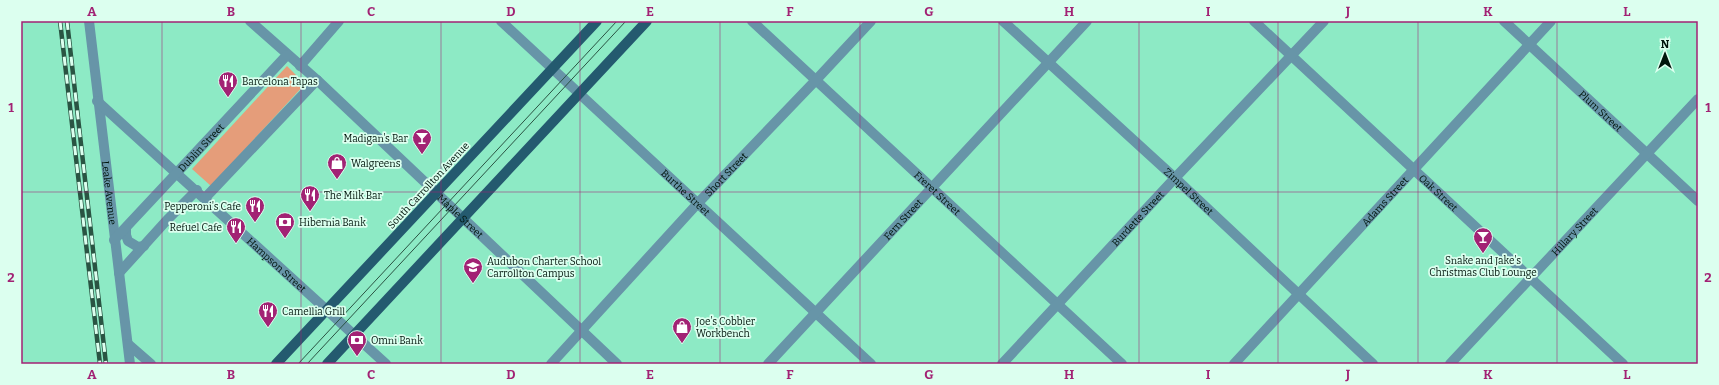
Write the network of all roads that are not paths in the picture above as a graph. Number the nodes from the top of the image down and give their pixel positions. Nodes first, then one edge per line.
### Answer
1 (89, 21) edge
2 (250, 21) edge
3 (339, 21) edge
4 (501, 21) edge
5 (597, 21) edge
6 (647, 21) edge
7 (752, 21) edge
8 (871, 21) edge
9 (1003, 21) edge
10 (1087, 21) edge
11 (1254, 21) edge
12 (1324, 21) edge
13 (1504, 21) edge
14 (1551, 21) edge
15 (1529, 45) junction
16 (287, 55) junction
17 (1292, 56) junction
18 (1048, 63) junction
19 (297, 64) junction
20 (553, 69) junction
21 (317, 80) junction
22 (816, 80) junction
23 (580, 94) junction
24 (1698, 99) edge
25 (97, 101) junction
26 (1647, 153) junction
27 (1414, 169) junction
28 (178, 174) junction
29 (1175, 178) junction
30 (932, 187) junction
31 (197, 190) junction
32 (436, 194) junction
33 (206, 198) junction
34 (1698, 201) edge
35 (698, 203) junction
36 (463, 219) junction
37 (126, 228) junction
38 (114, 240) junction
39 (144, 246) junction
40 (119, 273) junction
41 (1530, 277) junction
42 (1299, 295) junction
43 (1058, 304) junction
44 (328, 310) junction
45 (816, 312) junction
46 (581, 331) junction
47 (355, 335) junction
48 (128, 344) junction
49 (130, 364) edge
50 (151, 364) edge
51 (276, 364) edge
52 (327, 364) edge
53 (386, 364) edge
54 (551, 364) edge
55 (617, 364) edge
56 (768, 364) edge
57 (871, 364) edge
58 (1002, 364) edge
59 (1122, 364) edge
60 (1234, 364) edge
61 (1373, 364) edge
62 (1450, 364) edge
63 (1623, 364) edge

1 - 25 street, Leake Avenue
2 - 16 street, Maple Street
3 - 19 street
4 - 20 street, Burthe Street
5 - 20 main road, South Carrollton Avenue
6 - 23 main road
7 - 22 street, Freret Street
8 - 22 street, Short Street
9 - 18 street, Zimpel Street
10 - 18 street, Fern Street
11 - 17 street, Oak Street
12 - 17 street, Burdette Street
13 - 15 street, Plum Street
14 - 15 street, Adams Street
15 - 26 street, Plum Street
15 - 27 street, Adams Street
16 - 19 street, Maple Street
16 - 28 street, Dublin Street
17 - 27 street, Oak Street
17 - 29 street, Burdette Street
18 - 29 street, Zimpel Street
18 - 30 street, Fern Street
19 - 21 street, Maple Street
20 - 23 street, Burthe Street
20 - 32 main road, South Carrollton Avenue
21 - 32 street, Maple Street
21 - 33 street
22 - 30 street, Freret Street
22 - 35 street, Short Street
23 - 35 street, Burthe Street
23 - 36 main road
24 - 26 street, Hillary Street
25 - 28 street, Hampson Street
25 - 38 street, Leake Avenue
26 - 34 street, Plum Street
26 - 41 street, Hillary Street
27 - 41 street, Oak Street
27 - 42 street, Adams Street
28 - 31 street, Hampson Street
28 - 37 street, Dublin Street
29 - 42 street, Zimpel Street
29 - 43 street, Burdette Street
30 - 43 street, Freret Street
30 - 45 street, Fern Street
31 - 33 street, Hampson Street
31 - 39 street
32 - 36 street, Maple Street
32 - 44 main road, South Carrollton Avenue
33 - 44 street, Hampson Street
35 - 45 street, Burthe Street
35 - 46 street, Short Street
36 - 46 street, Maple Street
36 - 47 main road
37 - 38 street, Dublin Street
37 - 39 street
38 - 40 street, Leake Avenue
39 - 40 street
40 - 48 street, Leake Avenue
41 - 62 street, Hillary Street
41 - 63 street, Oak Street
42 - 60 street, Adams Street
42 - 61 street, Zimpel Street
43 - 58 street, Burdette Street
43 - 59 street, Freret Street
44 - 47 street, Hampson Street
44 - 51 main road, South Carrollton Avenue
45 - 56 street, Fern Street
45 - 57 street, Burthe Street
46 - 54 street, Short Street
46 - 55 street, Maple Street
47 - 52 main road
47 - 53 street, Hampson Street
48 - 49 street, Leake Avenue
48 - 50 street

